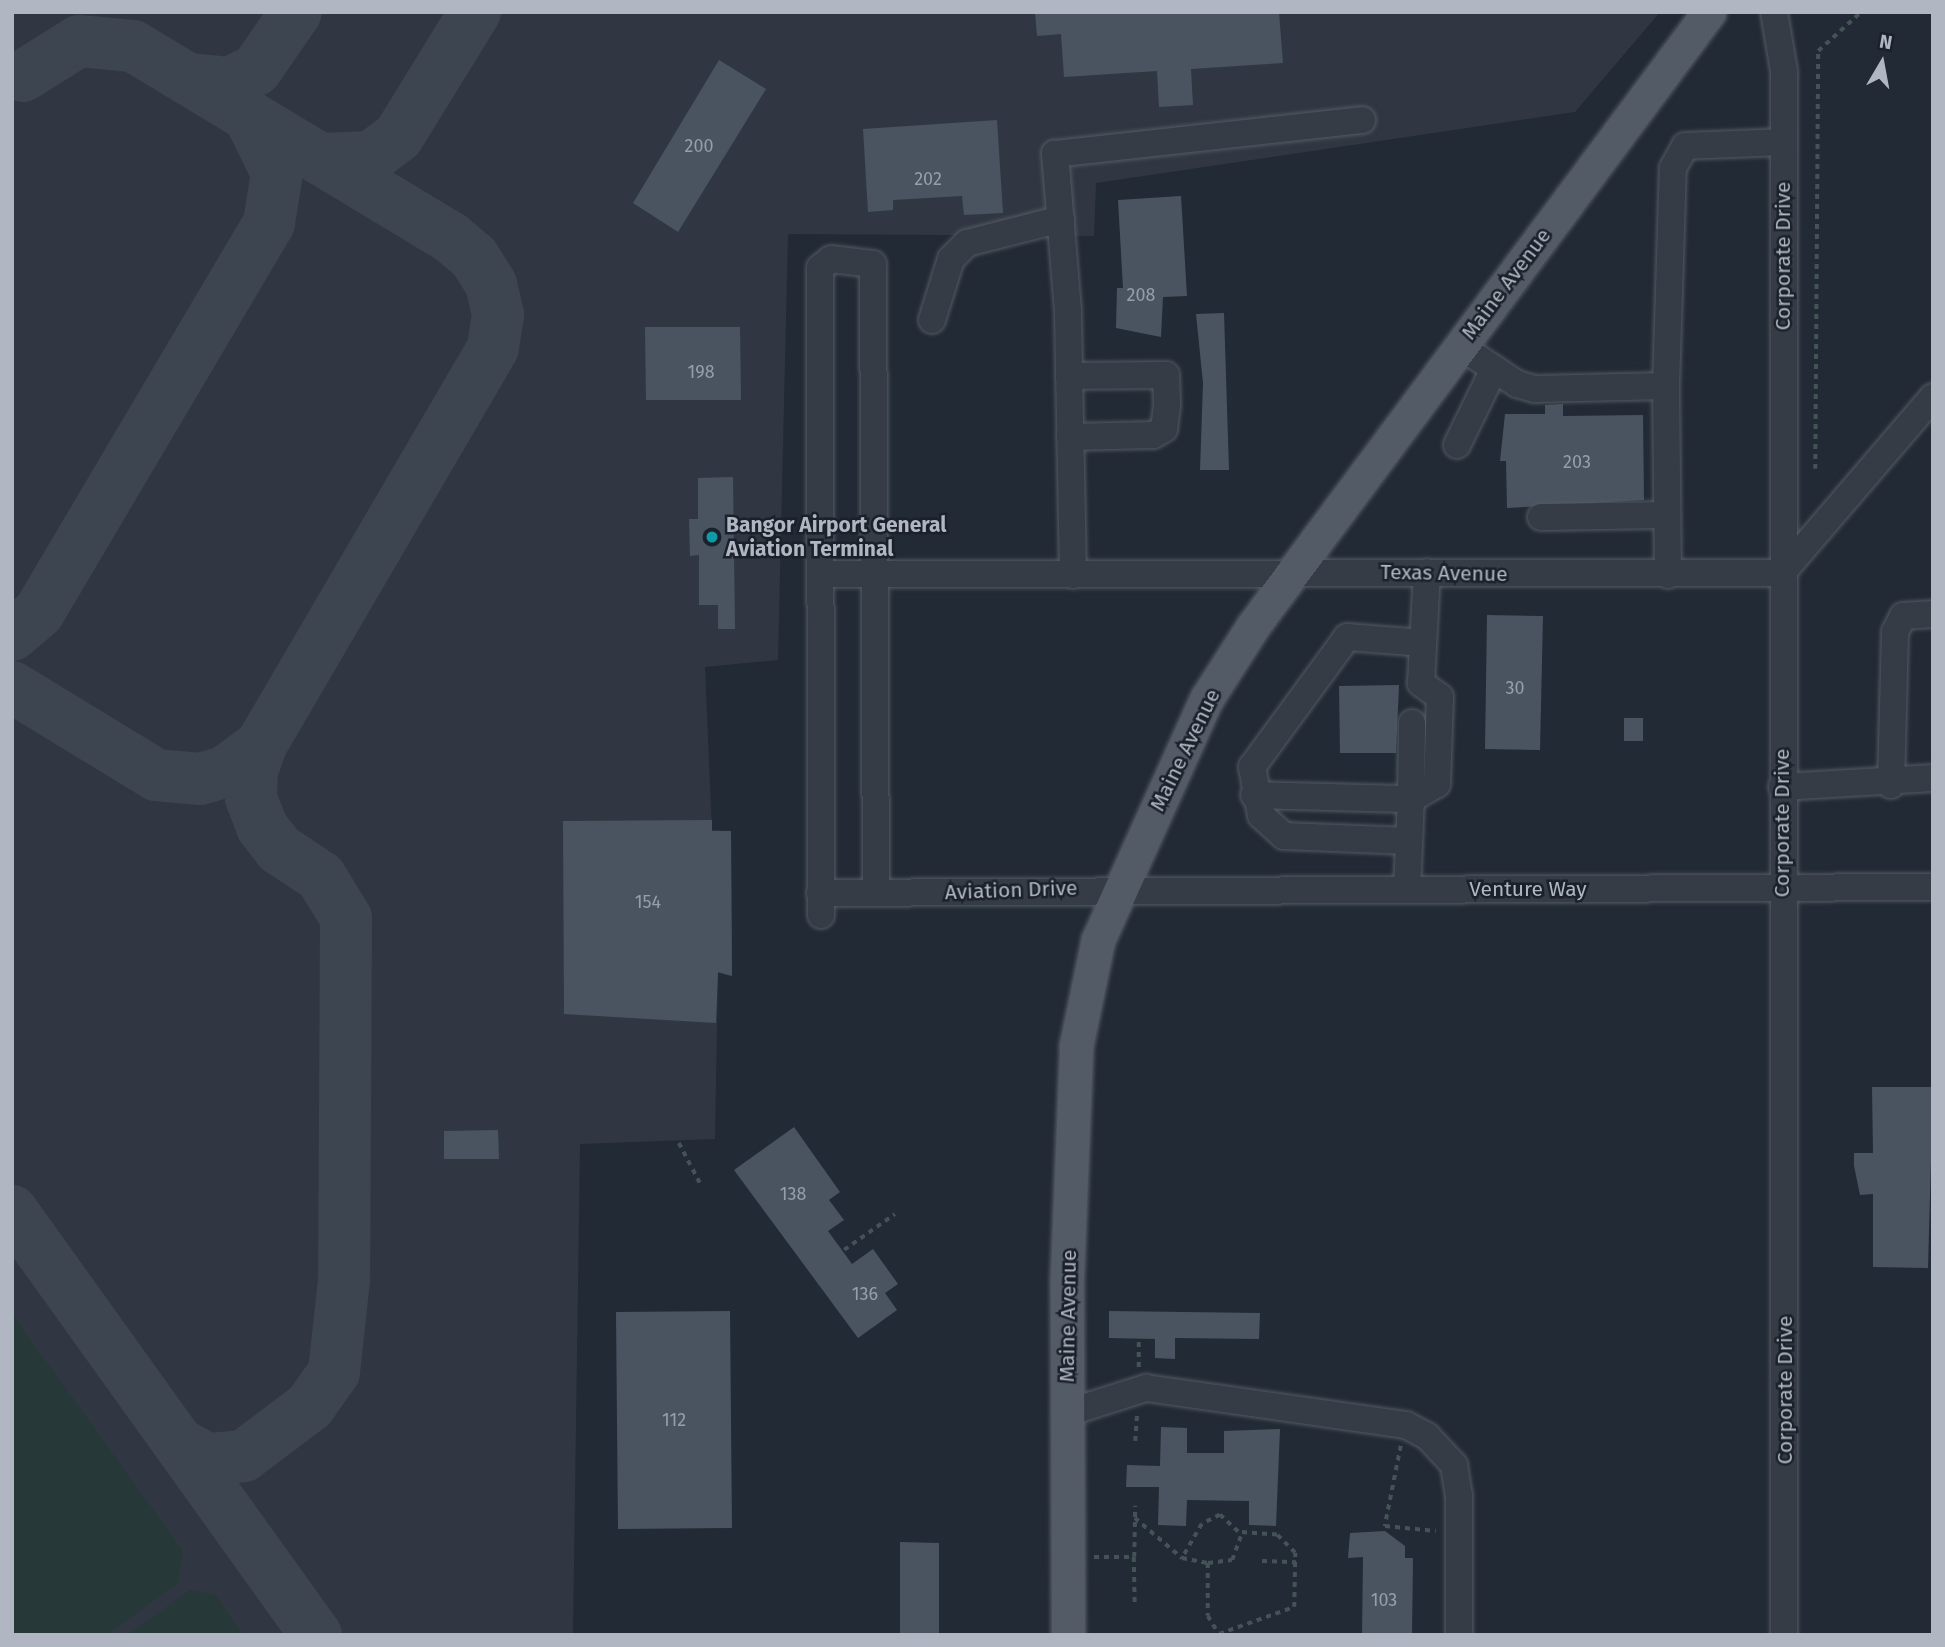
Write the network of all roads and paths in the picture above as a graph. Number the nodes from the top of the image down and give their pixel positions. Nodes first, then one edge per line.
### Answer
1 (1709, 12) edge
2 (1774, 12) edge
3 (1861, 12) edge
4 (1362, 120) dead end
5 (1784, 142) junction
6 (1060, 219) junction
7 (932, 320) dead end
8 (1460, 346) junction
9 (1494, 369) junction
10 (1069, 376) junction
11 (1666, 386) junction
12 (1933, 397) edge
13 (1070, 437) junction
14 (1457, 444) dead end
15 (1815, 469) dead end
16 (1667, 515) junction
17 (1541, 517) dead end
18 (1294, 571) junction
19 (1427, 572) junction
20 (1782, 573) junction
21 (820, 574) junction
22 (874, 574) junction
23 (1073, 575) junction
24 (1668, 575) junction
25 (1933, 614) edge
26 (1423, 643) junction
27 (1415, 704) junction
28 (1933, 778) edge
29 (1891, 785) junction
30 (1782, 787) junction
31 (1254, 795) junction
32 (1411, 799) junction
33 (1409, 841) junction
34 (1933, 887) edge
35 (1123, 888) junction
36 (1407, 889) junction
37 (1782, 890) junction
38 (887, 892) junction
39 (679, 1143) dead end
40 (700, 1183) dead end
41 (895, 1214) dead end
42 (844, 1251) dead end
43 (1067, 1413) junction
44 (1406, 1425) junction
45 (1135, 1506) dead end
46 (1135, 1518) junction
47 (1242, 1532) junction
48 (1459, 1534) junction
49 (1067, 1557) junction
50 (1134, 1557) junction
51 (1182, 1558) junction
52 (1262, 1561) dead end
53 (1296, 1562) junction
54 (1208, 1563) junction
55 (1135, 1607) dead end
56 (1068, 1635) edge
57 (1459, 1635) edge
58 (1784, 1635) edge

1 - 8 main road, Maine Avenue
2 - 5 street, Corporate Drive
3 - 15 path
4 - 6 street
5 - 11 street
5 - 20 street, Corporate Drive
6 - 7 street
6 - 10 street
8 - 9 street
8 - 18 main road, Maine Avenue
9 - 11 street
9 - 14 street
10 - 13 street
10 - 13 street
11 - 16 street
12 - 20 street
13 - 23 street
16 - 17 street
16 - 24 street
18 - 19 street, Texas Avenue
18 - 23 street, Texas Avenue
18 - 35 main road, Maine Avenue
19 - 24 street, Texas Avenue
19 - 26 street
20 - 24 street, Texas Avenue
20 - 30 street, Corporate Drive
21 - 22 street, Texas Avenue
21 - 22 street
21 - 38 street, Aviation Drive
22 - 23 street, Texas Avenue
22 - 38 street
25 - 29 street
26 - 27 street
26 - 31 street
27 - 32 street
27 - 32 street
28 - 29 street
29 - 30 street
30 - 37 street, Corporate Drive
31 - 32 street
31 - 33 street
32 - 33 street
33 - 36 street
34 - 37 street, Venture Way
35 - 36 street, Venture Way
35 - 38 street, Aviation Drive
35 - 43 main road, Maine Avenue
36 - 37 street, Venture Way
37 - 58 street, Corporate Drive
39 - 40 path
41 - 42 path
43 - 44 street
43 - 49 main road, Maine Avenue
44 - 48 street
44 - 48 path
45 - 46 path
46 - 50 path
46 - 51 path
47 - 51 path
47 - 53 path
47 - 54 path
48 - 57 street
49 - 50 path
49 - 56 main road, Maine Avenue
50 - 55 path
51 - 54 path
52 - 53 path
53 - 54 path

